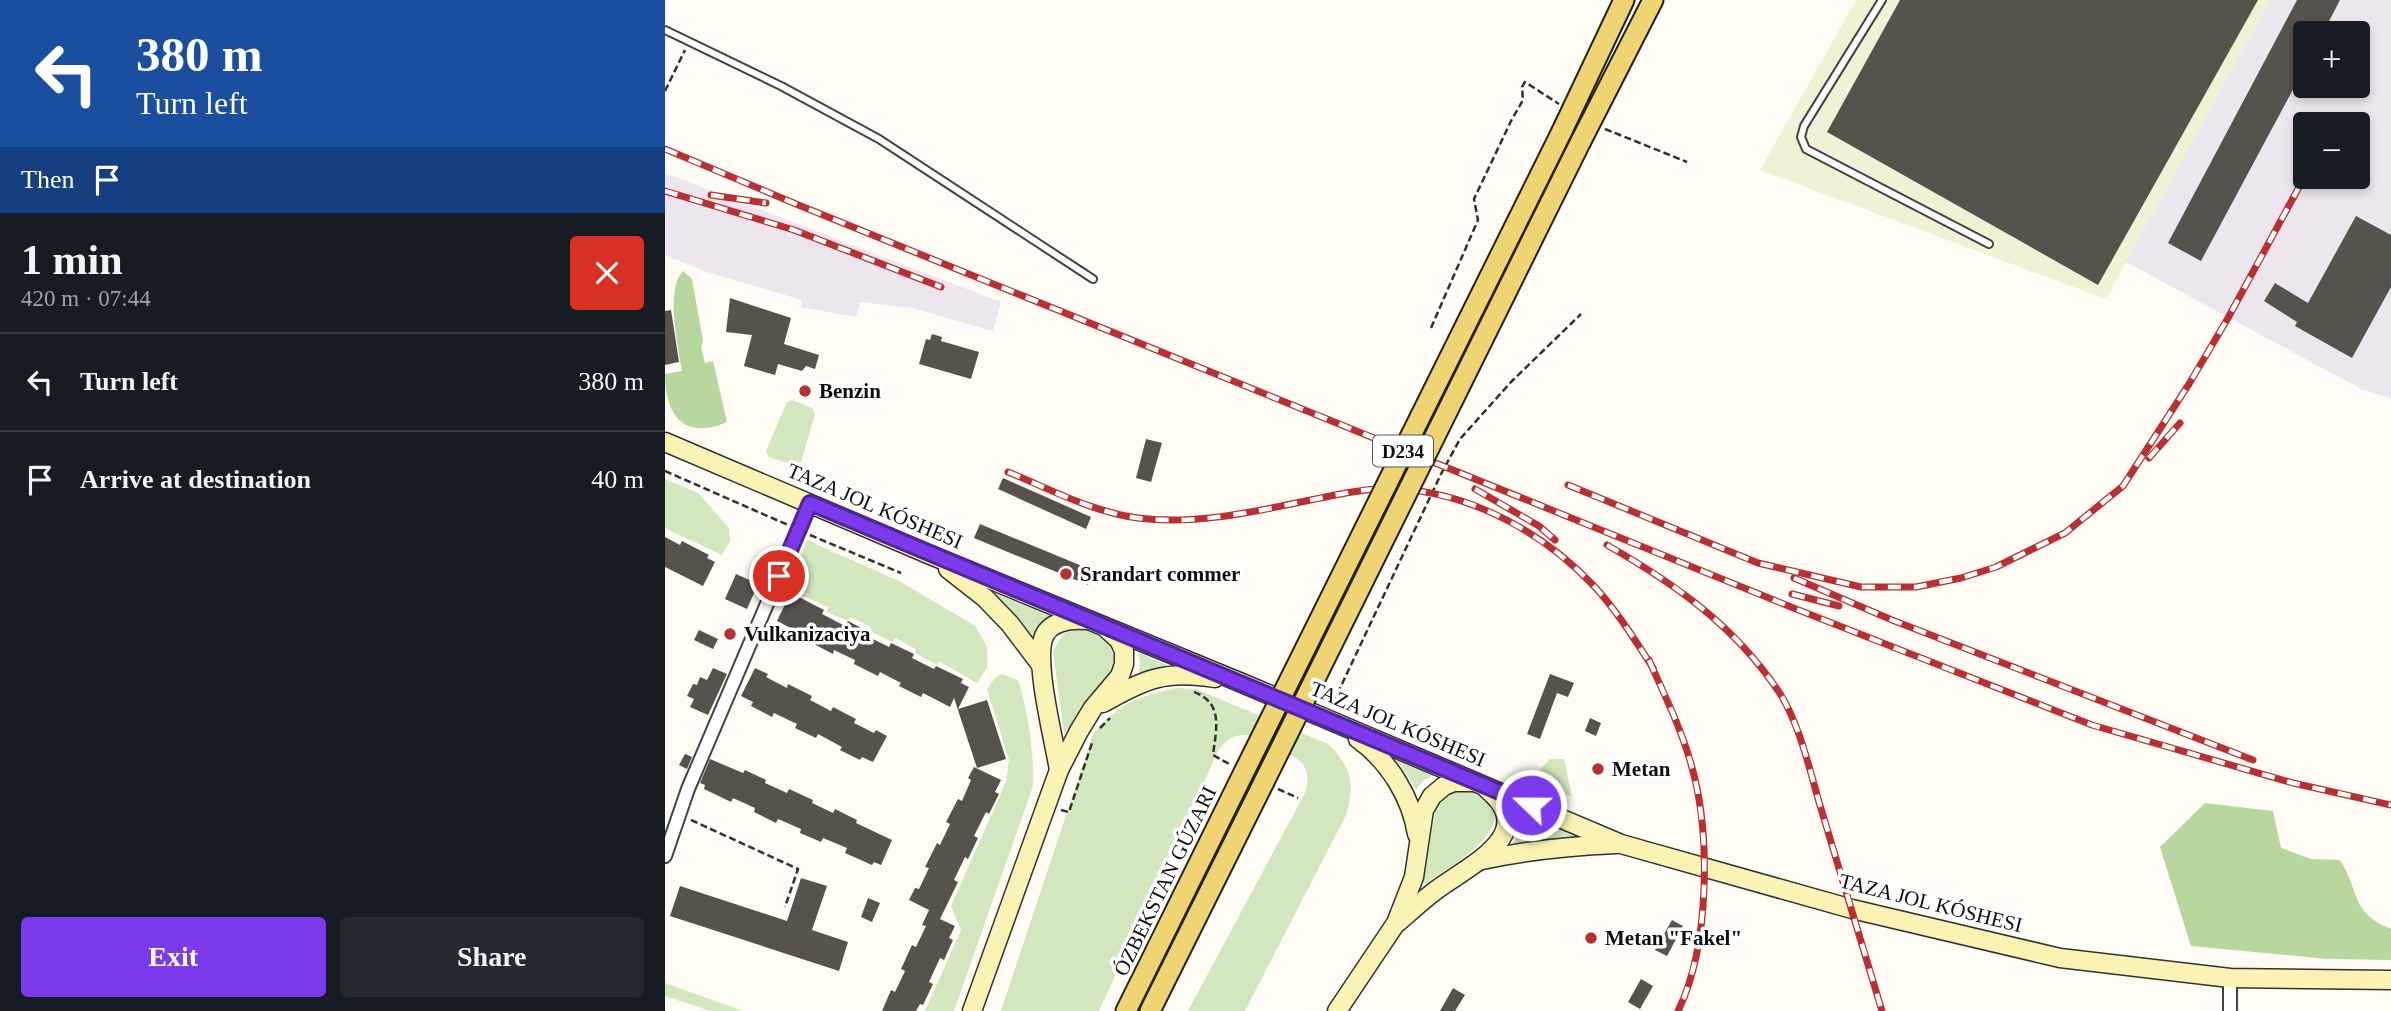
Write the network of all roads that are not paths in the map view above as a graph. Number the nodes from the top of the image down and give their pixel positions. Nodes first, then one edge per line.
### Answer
1 (1623, 0) edge
2 (1653, 0) edge
3 (1882, 0) edge
4 (665, 30) edge
5 (1989, 244) dead end
6 (1093, 279) dead end
7 (665, 442) edge
8 (810, 503) junction
9 (929, 554) junction
10 (1095, 622) junction
11 (1041, 665) junction
12 (1242, 682) junction
13 (1093, 708) junction
14 (1332, 722) junction
15 (1059, 770) junction
16 (1480, 784) junction
17 (1621, 844) junction
18 (1419, 846) junction
19 (665, 856) edge
20 (1482, 860) junction
21 (1396, 923) junction
22 (2230, 978) junction
23 (2391, 981) edge
24 (972, 1011) edge
25 (1126, 1011) edge
26 (1150, 1011) edge
27 (1336, 1011) edge
28 (2230, 1011) edge

1 - 25 main road, D234, bridge
2 - 26 main road, D234, bridge
3 - 5 lane
4 - 6 lane
7 - 8 main road, TAZA JOL KÓSHESI
8 - 9 main road, TAZA JOL KÓSHESI
8 - 19 street
9 - 10 main road, TAZA JOL KÓSHESI
9 - 11 main road
10 - 11 main road
10 - 12 main road, TAZA JOL KÓSHESI
10 - 13 main road
11 - 15 main road
12 - 13 main road
12 - 14 main road, TAZA JOL KÓSHESI
13 - 15 main road
14 - 16 main road, TAZA JOL KÓSHESI
14 - 18 main road
15 - 24 main road
16 - 17 main road, TAZA JOL KÓSHESI
16 - 18 main road
16 - 20 main road
17 - 20 main road
17 - 22 main road, TAZA JOL KÓSHESI
18 - 21 main road
20 - 21 main road
21 - 27 main road
22 - 23 main road, TAZA JOL KÓSHESI
22 - 28 street

